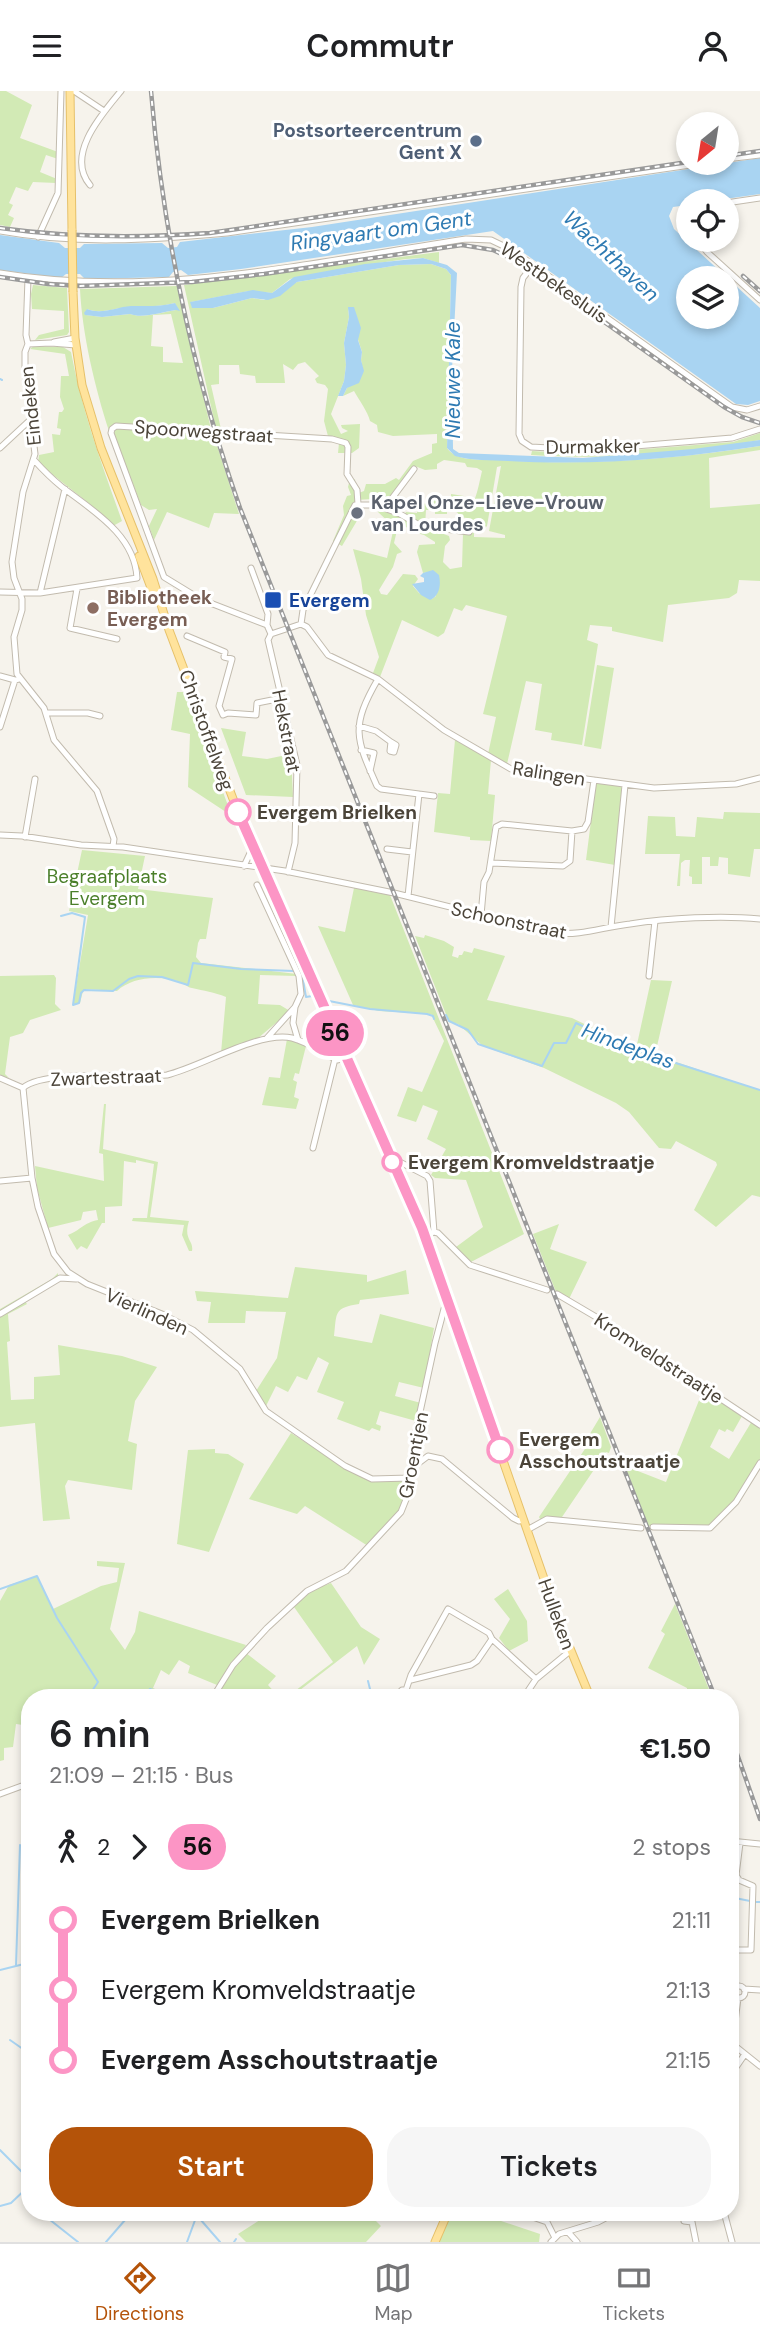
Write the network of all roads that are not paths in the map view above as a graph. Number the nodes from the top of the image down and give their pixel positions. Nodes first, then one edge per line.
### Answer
1 (61, 91) edge
2 (72, 91) edge
3 (121, 91) edge
4 (104, 111) junction
5 (760, 155) edge
6 (739, 157) edge
7 (676, 167) edge
8 (90, 185) dead end
9 (760, 198) edge
10 (739, 202) edge
11 (0, 231) edge
12 (38, 237) junction
13 (707, 252) edge
14 (533, 265) junction
15 (0, 273) edge
16 (28, 278) junction
17 (760, 300) edge
18 (76, 341) junction
19 (28, 344) junction
20 (760, 405) edge
21 (30, 420) junction
22 (760, 429) edge
23 (0, 448) edge
24 (34, 460) junction
25 (414, 469) dead end
26 (65, 489) junction
27 (358, 504) junction
28 (373, 504) junction
29 (469, 532) dead end
30 (251, 568) dead end
31 (77, 589) junction
32 (0, 592) edge
33 (19, 592) junction
34 (40, 593) junction
35 (301, 624) junction
36 (267, 625) junction
37 (271, 634) junction
38 (187, 636) dead end
39 (117, 639) dead end
40 (0, 676) edge
41 (17, 679) junction
42 (378, 679) junction
43 (282, 698) junction
44 (46, 713) junction
45 (100, 716) dead end
46 (359, 726) junction
47 (0, 727) edge
48 (391, 742) dead end
49 (361, 750) junction
50 (370, 771) junction
51 (760, 778) edge
52 (35, 779) dead end
53 (594, 780) junction
54 (625, 785) junction
55 (419, 794) junction
56 (434, 796) dead end
57 (572, 831) junction
58 (0, 835) edge
59 (26, 837) junction
60 (113, 846) junction
61 (252, 849) junction
62 (387, 849) dead end
63 (412, 852) junction
64 (491, 863) junction
65 (244, 866) junction
66 (261, 868) junction
67 (288, 872) junction
68 (257, 885) dead end
69 (408, 896) junction
70 (481, 915) junction
71 (760, 919) edge
72 (284, 921) junction
73 (655, 922) junction
74 (275, 925) junction
75 (611, 927) junction
76 (649, 976) dead end
77 (295, 1007) junction
78 (267, 1038) junction
79 (298, 1040) junction
80 (345, 1058) junction
81 (335, 1059) junction
82 (0, 1078) edge
83 (23, 1088) junction
84 (313, 1148) dead end
85 (390, 1157) junction
86 (32, 1178) junction
87 (0, 1181) edge
88 (434, 1232) junction
89 (425, 1236) junction
90 (61, 1264) junction
91 (60, 1277) junction
92 (76, 1279) junction
93 (547, 1290) dead end
94 (557, 1294) dead end
95 (449, 1301) junction
96 (0, 1314) edge
97 (760, 1425) edge
98 (414, 1451) junction
99 (433, 1456) junction
100 (760, 1463) edge
101 (412, 1468) junction
102 (410, 1478) junction
103 (523, 1520) junction
104 (653, 1527) dead end
105 (641, 1528) dead end
106 (527, 1530) junction
107 (492, 1639) junction
108 (570, 1651) junction
109 (536, 1679) junction
110 (411, 1680) junction
111 (218, 1689) edge
112 (406, 1689) edge
113 (529, 1689) edge
114 (587, 1689) edge
115 (21, 1786) edge
116 (0, 1794) edge
117 (740, 1843) joint
118 (760, 1844) edge
119 (739, 1851) edge
120 (739, 1880) edge
121 (739, 1950) edge
122 (751, 1951) junction
123 (760, 1951) edge
124 (739, 1986) edge
125 (744, 1989) junction
126 (760, 1990) edge
127 (739, 1998) edge
128 (739, 2049) edge
129 (745, 2054) junction
130 (739, 2063) edge
131 (760, 2066) edge
132 (444, 2221) edge
133 (544, 2221) edge
134 (600, 2221) edge
135 (684, 2221) dead end
136 (726, 2221) edge
137 (568, 2232) junction
138 (553, 2240) edge
139 (435, 2242) edge
140 (578, 2242) edge
141 (696, 2242) edge
142 (732, 2242) edge

1 - 12 street
2 - 4 street
2 - 18 main road, Christoffelweg, bridge
3 - 4 street
4 - 8 street
5 - 6 street
7 - 12 street
9 - 10 street
11 - 12 street
13 - 17 street
14 - 16 street, Westbekesluis
14 - 20 street, Westbekesluis
14 - 22 street, Durmakker
15 - 16 street, Westbekesluis
16 - 19 street
18 - 19 street
18 - 61 main road, Christoffelweg
19 - 21 street, Eindeken
21 - 23 street
21 - 24 street, Eindeken
24 - 26 street
24 - 33 street, Eindeken
25 - 28 street
26 - 31 street
26 - 34 street
27 - 28 street
27 - 35 street
27 - 36 street, Spoorwegstraat
28 - 29 street
30 - 36 street
31 - 34 street
31 - 39 street
32 - 33 street
33 - 34 street
33 - 41 street, Eindeken
35 - 37 street
35 - 42 street, Ralingen
36 - 37 street
37 - 43 street, Hekstraat
38 - 43 street
40 - 41 street
41 - 44 street
41 - 47 street
42 - 46 street
42 - 53 street, Ralingen
43 - 67 street, Hekstraat
44 - 45 street
44 - 60 street
46 - 48 street
46 - 49 street
49 - 50 street
49 - 50 street
50 - 55 street
51 - 54 street, Ralingen
52 - 59 street
53 - 54 street, Ralingen
53 - 57 street
54 - 75 street
55 - 56 street
55 - 63 street
57 - 64 street
57 - 64 street
58 - 59 street, Schoonstraat
59 - 60 street, Schoonstraat
60 - 65 street, Schoonstraat
61 - 65 street
61 - 66 main road, Christoffelweg
62 - 63 street
63 - 69 street
64 - 70 street
65 - 66 street, Schoonstraat
66 - 67 street, Schoonstraat
66 - 72 main road, Christoffelweg
67 - 69 street, Schoonstraat
68 - 74 street
69 - 70 street, Schoonstraat
70 - 75 street, Schoonstraat
71 - 73 street, Schoonstraat
72 - 74 street
72 - 80 main road, Christoffelweg
73 - 75 street, Schoonstraat
73 - 76 street
74 - 77 street
77 - 78 street, Zwartestraat
77 - 79 street
78 - 79 street
78 - 83 street, Zwartestraat
79 - 81 street
80 - 81 street
80 - 85 main road, Christoffelweg
81 - 84 street
82 - 83 street
83 - 86 street, Vierlinden
85 - 88 street
85 - 89 main road, Hulleken
86 - 87 street
86 - 90 street, Vierlinden
88 - 89 street
88 - 93 street
89 - 95 main road, Hulleken
90 - 91 street
90 - 92 street, Vierlinden
91 - 92 street
91 - 96 street
92 - 102 street, Vierlinden
94 - 97 street, Kromveldstraatje
95 - 98 street, Groentjen
95 - 103 main road, Hulleken
98 - 99 street
98 - 101 street, Groentjen
99 - 101 street
99 - 103 street
100 - 104 street
101 - 102 street, Groentjen
102 - 111 street, Groentjen
103 - 106 main road, Hulleken
105 - 106 street
106 - 108 main road, Hulleken
107 - 109 street
107 - 110 street
107 - 110 street
108 - 109 street
108 - 114 main road, Hulleken
109 - 113 street
110 - 112 street
115 - 116 street
117 - 118 street
117 - 119 street
120 - 122 street
121 - 122 street
122 - 123 street
124 - 125 street
125 - 126 street
125 - 127 street
128 - 129 street
129 - 130 street
129 - 131 street
132 - 139 main road
133 - 138 street
134 - 137 street
135 - 141 street
136 - 142 street
137 - 138 street
137 - 140 street

